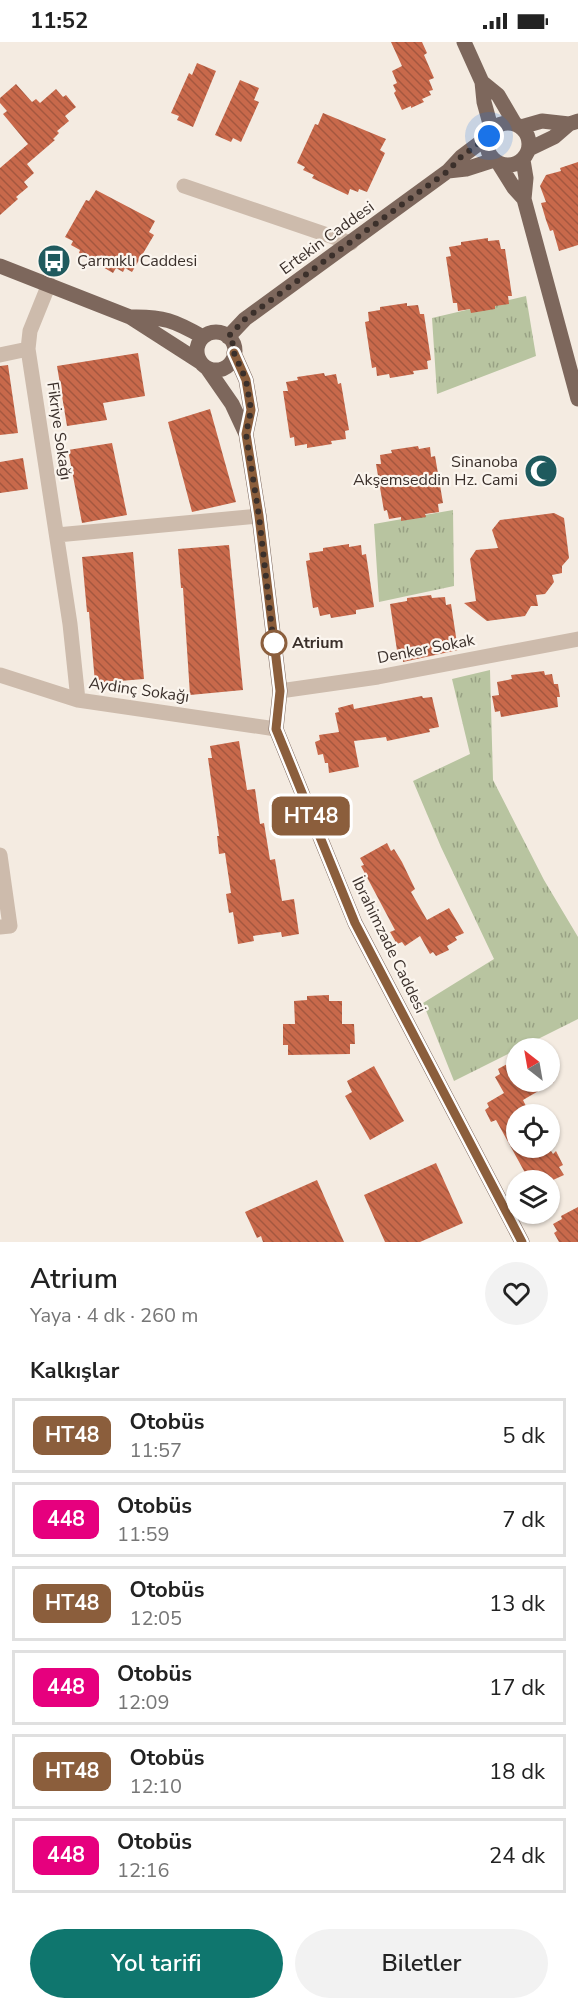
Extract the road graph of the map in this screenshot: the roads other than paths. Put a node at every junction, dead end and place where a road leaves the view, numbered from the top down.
1 (464, 42) edge
2 (482, 82) junction
3 (573, 123) edge
4 (518, 125) junction
5 (490, 133) junction
6 (526, 155) junction
7 (496, 162) junction
8 (448, 171) junction
9 (184, 186) dead end
10 (524, 199) junction
11 (351, 243) junction
12 (0, 266) edge
13 (49, 284) junction
14 (130, 316) junction
15 (203, 337) junction
16 (228, 337) junction
17 (28, 349) junction
18 (234, 353) junction
19 (0, 355) edge
20 (203, 365) junction
21 (578, 399) edge
22 (246, 434) junction
23 (259, 516) junction
24 (57, 535) junction
25 (578, 639) edge
26 (0, 675) edge
27 (280, 691) junction
28 (78, 700) junction
29 (276, 729) junction
30 (0, 855) edge
31 (0, 927) edge
32 (522, 1242) edge

1 - 2 main road
2 - 4 main road
2 - 5 main road
3 - 4 main road
3 - 6 main road
4 - 5 main road
4 - 6 main road
5 - 7 main road
5 - 8 main road, Ertekin Caddesi
6 - 7 main road
6 - 10 main road
7 - 8 main road, Ertekin Caddesi
7 - 10 main road
8 - 11 main road, Ertekin Caddesi
9 - 11 street
10 - 21 main road
11 - 16 main road, Ertekin Caddesi
12 - 13 main road
13 - 14 main road
13 - 17 street
14 - 15 main road
14 - 20 main road
15 - 16 main road
15 - 20 main road
16 - 18 main road
17 - 19 street
17 - 24 street, Fikriye Sokağı
18 - 20 main road
18 - 22 main road, İbrahimzade Caddesi
20 - 22 main road, İbrahimzade Caddesi
22 - 23 main road, İbrahimzade Caddesi
23 - 24 street
23 - 27 main road, İbrahimzade Caddesi
24 - 28 street, Fikriye Sokağı
25 - 27 street, Denker Sokak
26 - 28 street, Aydinç Sokağı
27 - 29 main road, İbrahimzade Caddesi
28 - 29 street, Aydinç Sokağı
29 - 32 main road, İbrahimzade Caddesi
30 - 31 street

